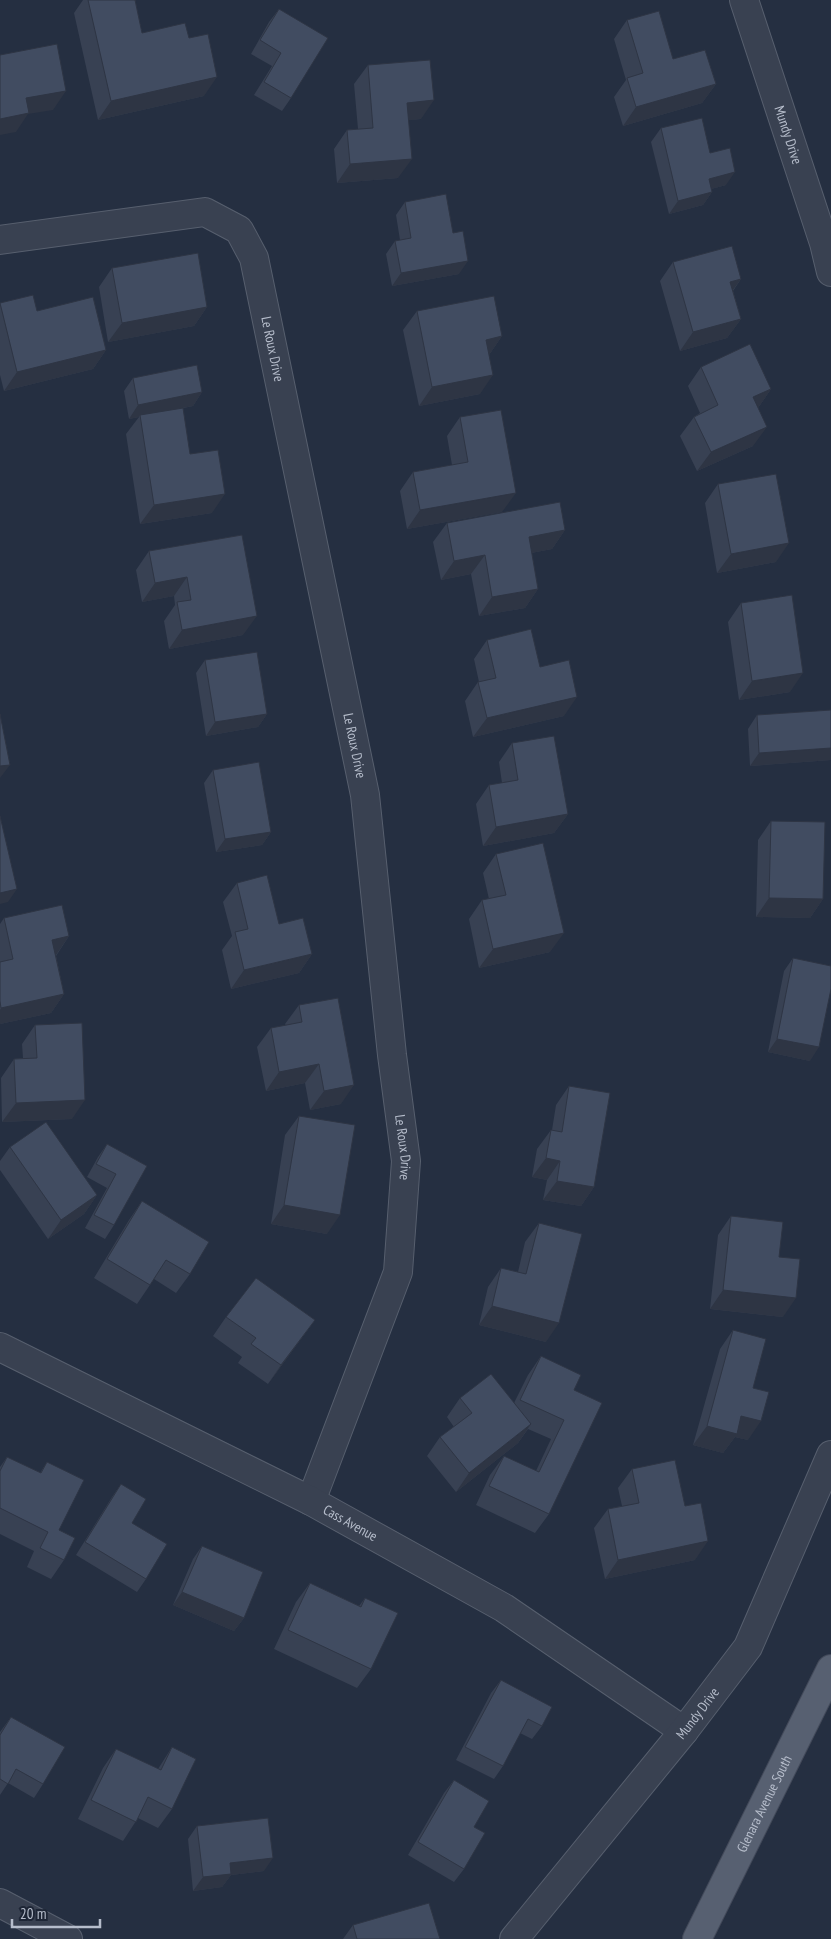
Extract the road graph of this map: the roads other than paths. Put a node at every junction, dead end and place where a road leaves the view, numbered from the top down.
1 (744, 0) edge
2 (0, 240) edge
3 (831, 272) edge
4 (0, 1347) edge
5 (831, 1455) edge
6 (311, 1501) junction
7 (831, 1669) edge
8 (684, 1731) junction
9 (0, 1903) edge
10 (68, 1939) edge
11 (514, 1939) edge
12 (697, 1939) edge

1 - 3 street, Mundy Drive
2 - 6 street, Le Roux Drive
4 - 6 street, Cass Avenue
5 - 8 street, Mundy Drive
6 - 8 street, Cass Avenue
7 - 12 main road, Glenara Avenue South
8 - 11 street, Mundy Drive
9 - 10 street

